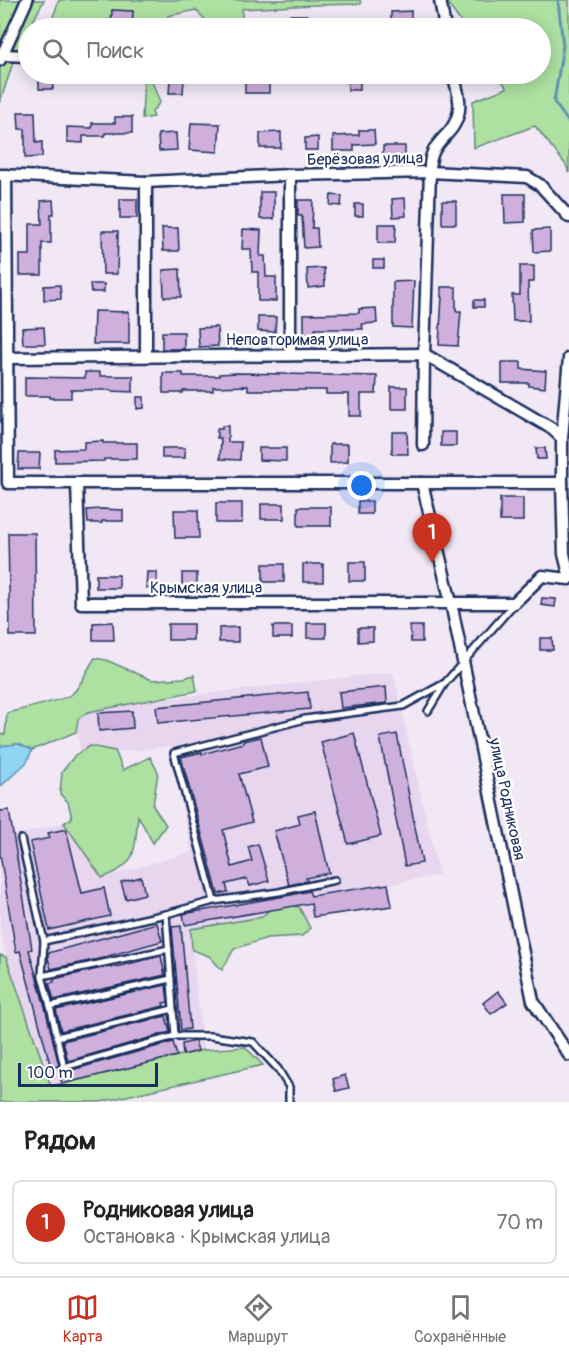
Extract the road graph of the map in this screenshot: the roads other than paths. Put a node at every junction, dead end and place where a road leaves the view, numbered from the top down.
1 (27, 0) edge
2 (440, 0) edge
3 (19, 18) edge
4 (443, 18) edge
5 (18, 20) edge
6 (18, 57) edge
7 (1, 58) edge
8 (455, 84) edge
9 (430, 172) junction
10 (3, 175) edge
11 (290, 175) junction
12 (146, 182) junction
13 (569, 217) edge
14 (424, 354) junction
15 (290, 355) junction
16 (146, 356) junction
17 (8, 358) junction
18 (569, 358) edge
19 (562, 438) junction
20 (423, 445) dead end
21 (77, 483) junction
22 (422, 483) junction
23 (562, 483) junction
24 (569, 574) edge
25 (569, 579) edge
26 (451, 603) junction
27 (514, 603) junction
28 (464, 663) junction
29 (446, 683) junction
30 (428, 711) dead end
31 (21, 839) dead end
32 (335, 880) dead end
33 (214, 902) junction
34 (166, 914) junction
35 (44, 941) junction
36 (169, 949) junction
37 (42, 976) junction
38 (171, 979) junction
39 (50, 1006) junction
40 (173, 1009) junction
41 (175, 1036) junction
42 (57, 1037) junction
43 (569, 1055) edge
44 (289, 1102) edge

1 - 3 street
2 - 4 street
5 - 7 street
6 - 7 street
8 - 9 street
9 - 11 street, Берёзовая улица
9 - 13 street, Берёзовая улица
9 - 14 street
10 - 12 street, Берёзовая улица
10 - 17 street
11 - 12 street, Берёзовая улица
11 - 15 street
12 - 16 street
14 - 15 street, Неповторимая улица
14 - 19 street
14 - 20 street
15 - 16 street, Неповторимая улица
16 - 17 street, Неповторимая улица
17 - 21 street
18 - 19 street
19 - 23 street
21 - 22 street
21 - 26 street, Крымская улица
22 - 23 street
22 - 26 street, улица Родниковая
23 - 24 street
25 - 27 street
26 - 27 street
26 - 28 street, улица Родниковая
27 - 28 lane
28 - 29 lane
28 - 43 street, улица Родниковая
29 - 30 lane
29 - 33 lane
31 - 35 lane
32 - 33 lane
33 - 34 lane
34 - 35 lane
34 - 36 lane
35 - 37 lane
36 - 37 lane
36 - 38 lane
37 - 39 lane
38 - 39 lane
38 - 40 lane
39 - 42 lane
40 - 41 lane
40 - 42 lane
41 - 42 lane
41 - 44 lane

